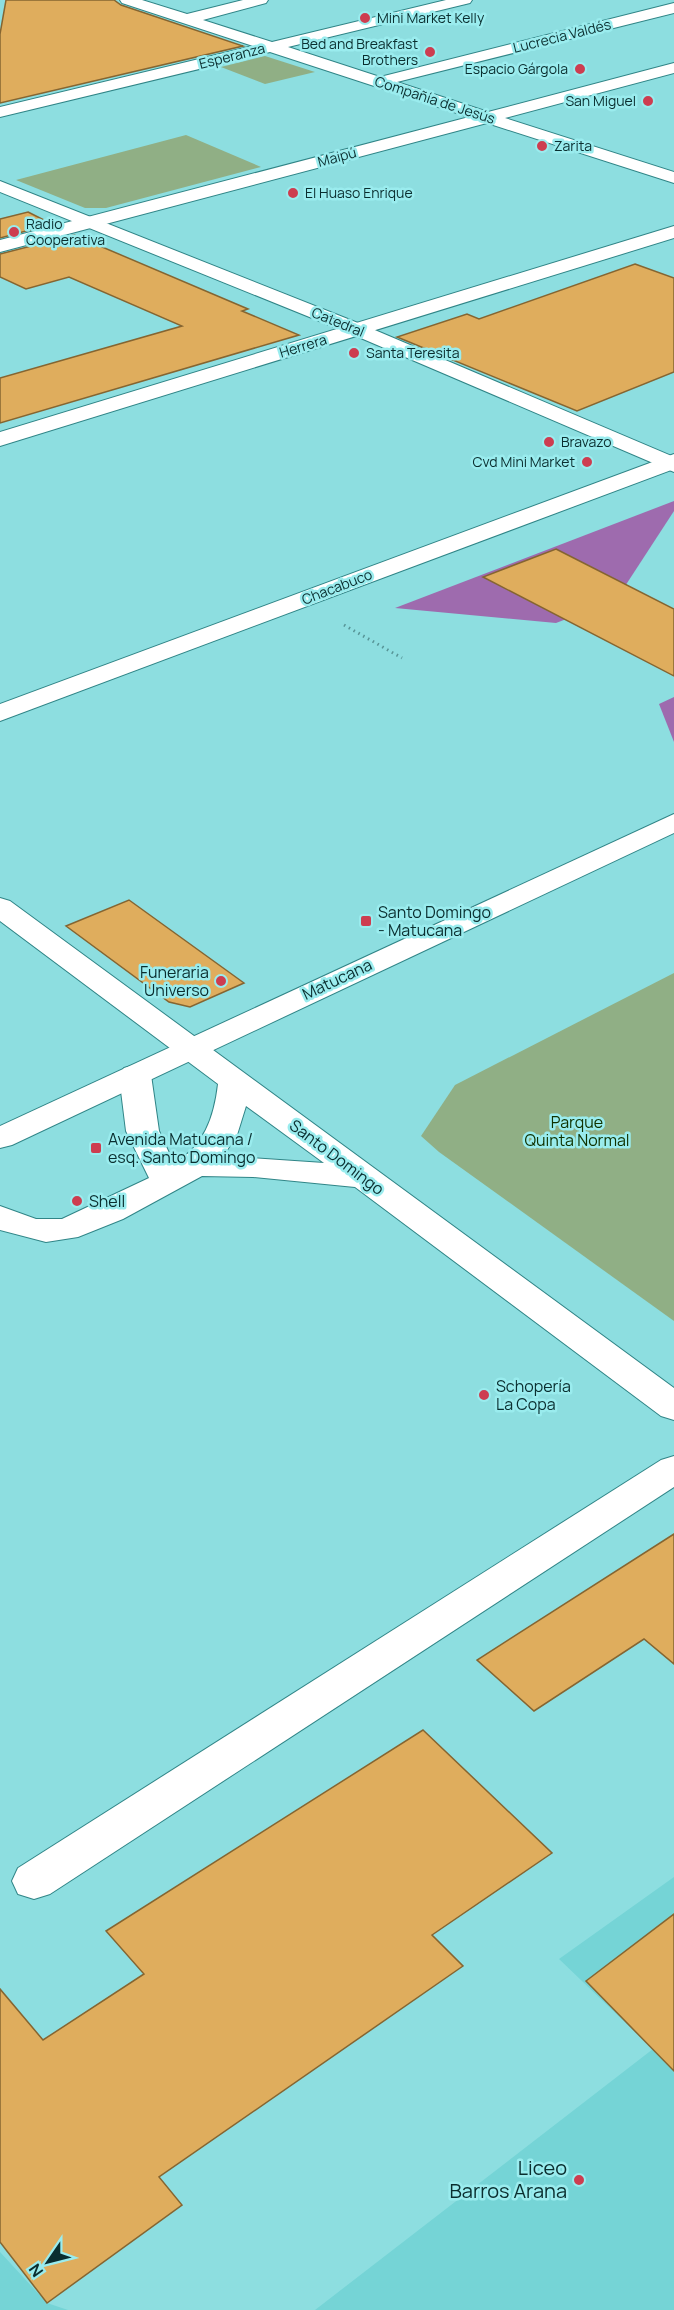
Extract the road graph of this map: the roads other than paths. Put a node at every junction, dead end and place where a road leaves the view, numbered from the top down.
1 (127, 0) edge
2 (261, 0) edge
3 (465, 0) edge
4 (674, 8) edge
5 (187, 19) junction
6 (270, 46) junction
7 (674, 69) edge
8 (379, 82) junction
9 (0, 112) edge
10 (488, 117) junction
11 (674, 178) edge
12 (0, 186) edge
13 (91, 222) junction
14 (674, 231) edge
15 (0, 246) edge
16 (356, 329) junction
17 (0, 439) edge
18 (672, 463) edge
19 (0, 713) edge
20 (674, 822) edge
21 (0, 906) edge
22 (189, 1048) junction
23 (135, 1075) junction
24 (234, 1081) junction
25 (0, 1138) edge
26 (197, 1166) junction
27 (363, 1177) junction
28 (168, 1182) junction
29 (0, 1217) edge
30 (674, 1407) edge
31 (674, 1469) edge
32 (34, 1881) dead end

1 - 5 street, Compañía de Jesús
2 - 5 street
3 - 6 street, Esperanza
4 - 8 street, Lucrecia Valdés
5 - 6 street, Compañía de Jesús
6 - 8 street, Compañía de Jesús
6 - 9 street, Esperanza
7 - 10 street, Maipú
8 - 10 street, Compañía de Jesús
10 - 11 street, Compañía de Jesús
10 - 13 street, Maipú
12 - 13 street, Catedral
13 - 15 street, Maipú
13 - 16 street, Catedral
14 - 16 street, Herrera
16 - 17 street, Herrera
16 - 18 street, Catedral
18 - 19 street, Chacabuco
20 - 22 street, Matucana
21 - 22 street, Santo Domingo
22 - 23 street, Matucana
22 - 24 street, Santo Domingo
23 - 25 street, Matucana
23 - 28 street
24 - 26 street
24 - 27 street, Santo Domingo
26 - 27 street
26 - 28 street
27 - 30 street, Santo Domingo
28 - 29 street
31 - 32 street

